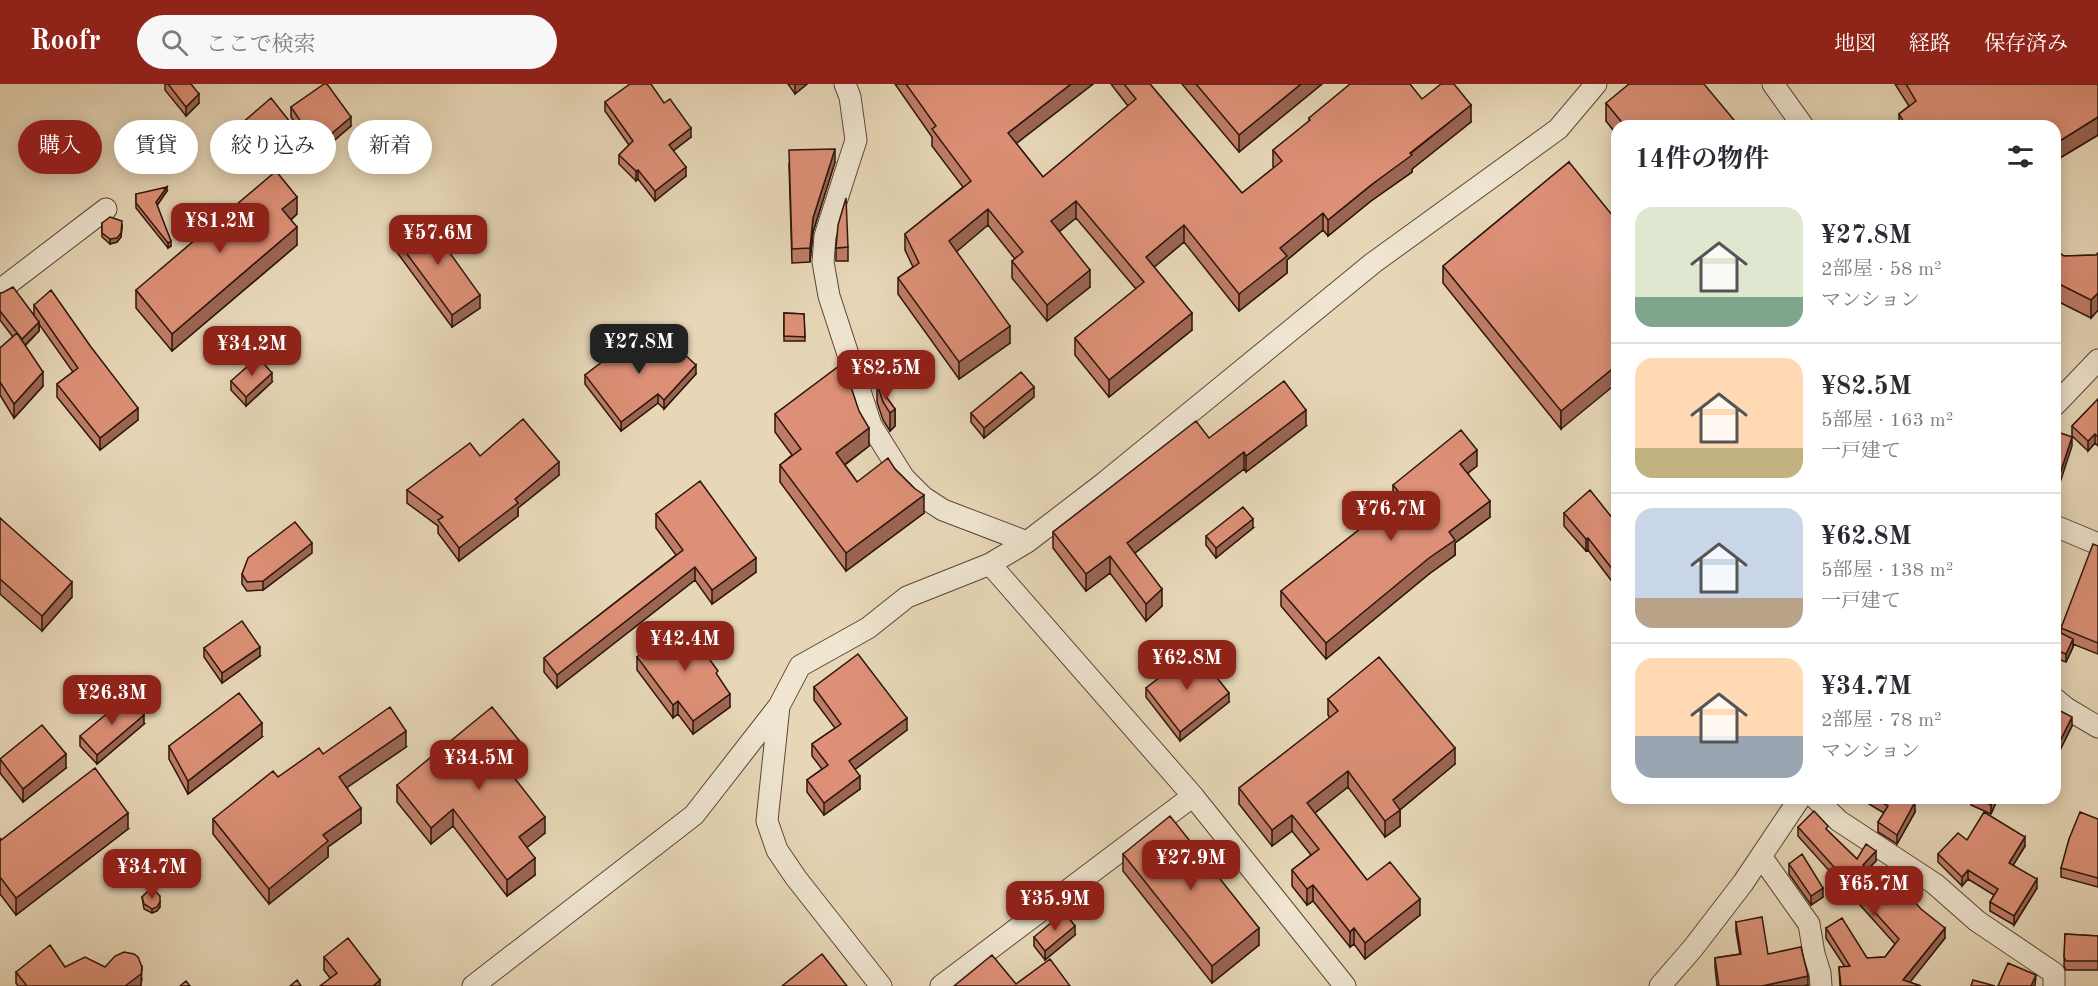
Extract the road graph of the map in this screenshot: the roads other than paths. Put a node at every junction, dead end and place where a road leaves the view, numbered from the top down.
1 (845, 84) edge
2 (1596, 84) edge
3 (1773, 84) edge
4 (1799, 120) edge
5 (106, 209) dead end
6 (0, 290) edge
7 (2098, 360) edge
8 (2061, 399) edge
9 (2061, 529) edge
10 (1027, 542) junction
11 (2098, 544) edge
12 (990, 564) junction
13 (2061, 704) edge
14 (779, 706) junction
15 (2098, 728) edge
16 (1193, 796) junction
17 (1796, 804) edge
18 (1821, 804) edge
19 (1765, 862) dead end
20 (473, 986) edge
21 (881, 986) edge
22 (941, 986) edge
23 (1345, 986) edge
24 (1660, 986) edge
25 (1821, 986) edge
26 (2055, 986) edge

1 - 10 street
2 - 10 street
3 - 4 street
5 - 6 street
7 - 8 street
9 - 11 street
10 - 12 street
12 - 14 street
12 - 16 street
13 - 15 street
14 - 20 street
14 - 21 street
16 - 22 street
16 - 23 street
17 - 24 street
18 - 26 street
19 - 25 street

